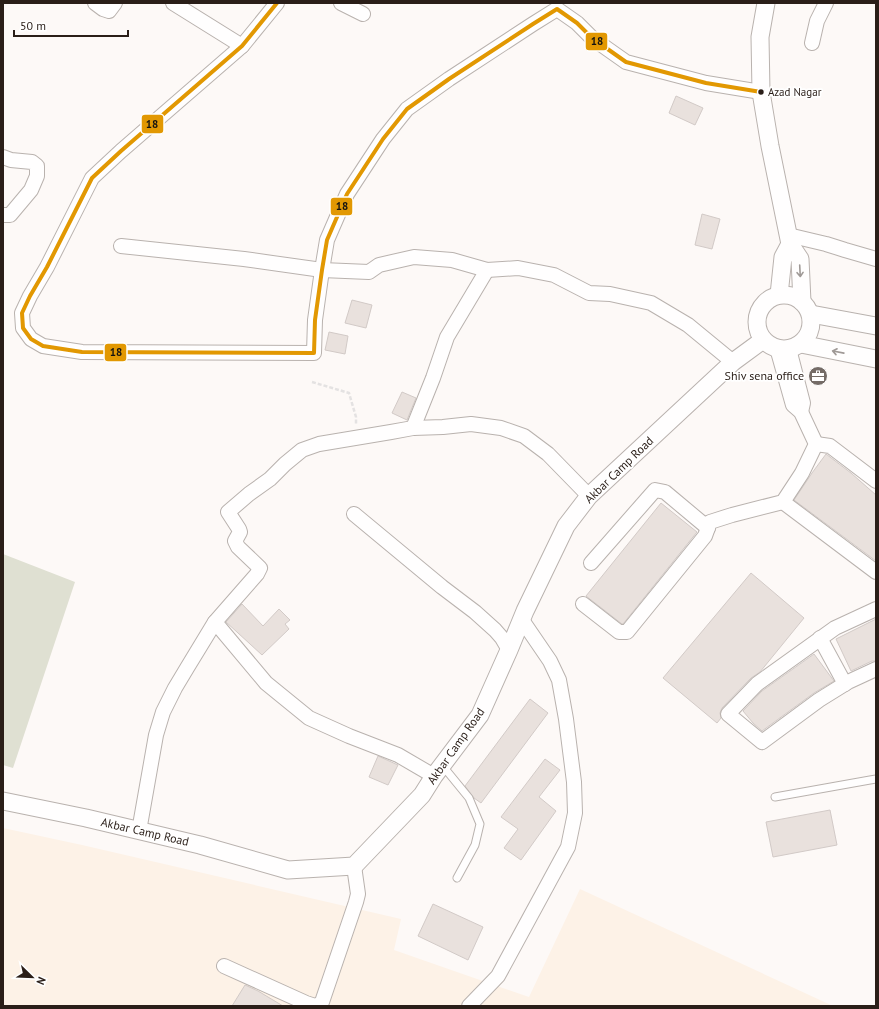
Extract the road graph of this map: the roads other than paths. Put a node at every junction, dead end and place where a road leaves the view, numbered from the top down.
1 (95, 3) edge
2 (115, 3) edge
3 (173, 3) edge
4 (277, 3) edge
5 (341, 3) edge
6 (766, 3) edge
7 (826, 3) edge
8 (557, 6) edge
9 (363, 14) dead end
10 (812, 44) dead end
11 (242, 46) junction
12 (760, 92) junction
13 (3, 157) edge
14 (3, 215) edge
15 (789, 239) junction
16 (121, 246) dead end
17 (876, 259) edge
18 (322, 270) junction
19 (487, 270) junction
20 (780, 295) junction
21 (806, 308) junction
22 (876, 326) edge
23 (782, 346) junction
24 (876, 359) edge
25 (733, 362) junction
26 (413, 428) junction
27 (816, 444) junction
28 (876, 481) edge
29 (589, 496) junction
30 (783, 502) junction
31 (354, 514) dead end
32 (708, 528) junction
33 (591, 563) dead end
34 (876, 572) edge
35 (583, 604) dead end
36 (876, 609) edge
37 (522, 620) junction
38 (216, 622) junction
39 (820, 638) junction
40 (509, 650) junction
41 (876, 669) edge
42 (845, 684) junction
43 (438, 770) junction
44 (876, 779) edge
45 (775, 797) dead end
46 (3, 801) edge
47 (139, 831) junction
48 (354, 866) junction
49 (457, 878) dead end
50 (224, 966) dead end
51 (316, 1006) edge
52 (469, 1006) edge

1 - 2 street
3 - 11 street
4 - 11 street
5 - 9 street
6 - 12 street
7 - 10 street
8 - 12 street
8 - 18 street
11 - 18 street
12 - 15 street
13 - 14 street
15 - 17 street
15 - 20 street
15 -> 21 street
16 - 18 street
18 - 19 street
19 - 25 street
19 - 26 street
20 - 21 street
20 - 23 street
21 - 22 street
21 - 23 street
24 -> 23 street
23 - 25 street, Akbar Camp Road
23 - 27 street
25 - 29 street, Akbar Camp Road
26 - 29 street
26 - 38 street
27 - 28 street
27 - 30 street
29 - 37 street, Akbar Camp Road
30 - 32 street
30 - 34 street
31 - 40 street
32 - 33 street
32 - 35 street
36 - 39 street
37 - 40 street, Akbar Camp Road
37 - 52 street
38 - 43 street
38 - 47 street
39 - 42 street
39 - 42 street
40 - 43 street, Akbar Camp Road
41 - 42 street
43 - 48 street, Akbar Camp Road
43 - 49 lane
44 - 45 lane
46 - 47 street, Akbar Camp Road
47 - 48 street, Akbar Camp Road
48 - 51 street
50 - 51 street

